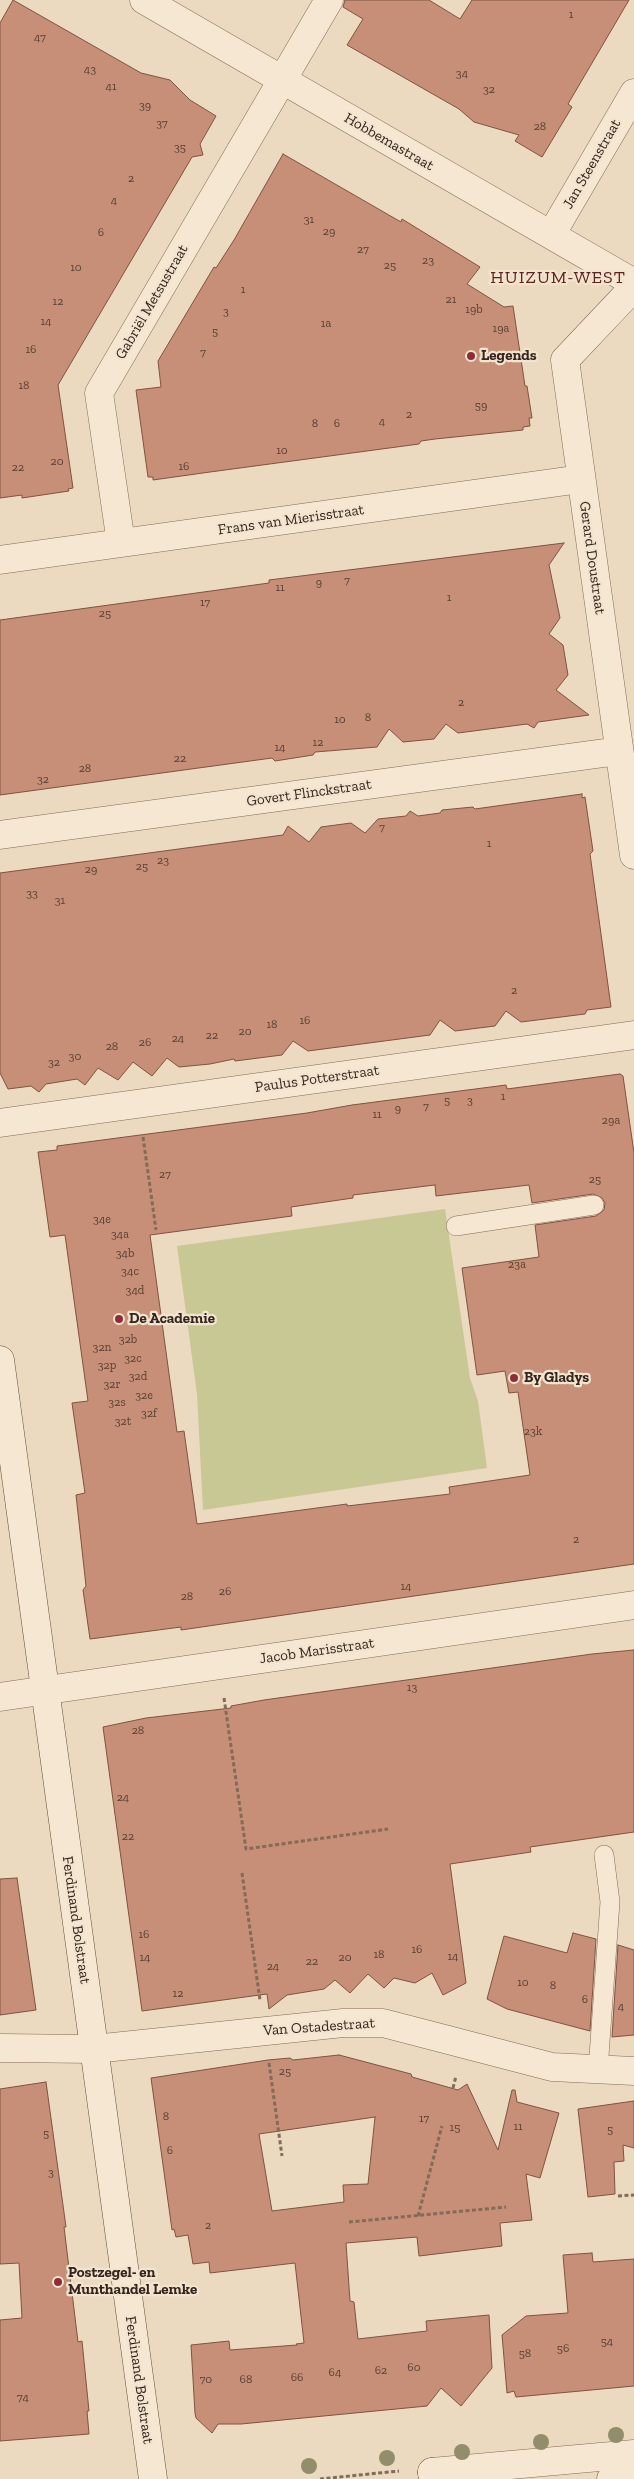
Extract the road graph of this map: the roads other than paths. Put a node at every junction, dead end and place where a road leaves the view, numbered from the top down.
1 (144, 0) edge
2 (329, 0) edge
3 (282, 80) junction
4 (634, 93) edge
5 (550, 235) junction
6 (634, 283) edge
7 (634, 287) edge
8 (582, 479) junction
9 (121, 543) junction
10 (0, 560) edge
11 (619, 751) junction
12 (0, 835) edge
13 (633, 841) edge
14 (634, 1035) edge
15 (0, 1123) edge
16 (594, 1206) dead end
17 (456, 1226) dead end
18 (0, 1360) edge
19 (634, 1605) edge
20 (45, 1690) junction
21 (0, 1696) edge
22 (604, 1855) dead end
23 (0, 2048) edge
24 (94, 2049) junction
25 (598, 2070) junction
26 (634, 2071) edge
27 (634, 2454) edge
28 (432, 2475) edge
29 (634, 2476) edge
30 (153, 2479) edge
31 (611, 2479) edge

1 - 3 street, Hobbemastraat
2 - 3 street, Gabriël Metsustraat
3 - 5 street, Hobbemastraat
3 - 9 street, Gabriël Metsustraat
4 - 5 street, Jan Steenstraat
5 - 6 street, Hobbemastraat
7 - 8 street, Gerard Doustraat
8 - 9 street, Frans van Mierisstraat
8 - 11 street, Gerard Doustraat
9 - 10 street, Frans van Mierisstraat
11 - 12 street, Govert Flinckstraat
11 - 13 street, Gerard Doustraat
14 - 15 street, Paulus Potterstraat
16 - 17 lane
18 - 20 street, Ferdinand Bolstraat
19 - 20 street, Jacob Marisstraat
20 - 21 street, Jacob Marisstraat
20 - 24 street, Ferdinand Bolstraat
22 - 25 lane
23 - 24 street, Van Ostadestraat
24 - 25 street, Van Ostadestraat
24 - 30 street, Ferdinand Bolstraat
25 - 26 street, Van Ostadestraat
27 - 28 street
29 - 31 street

